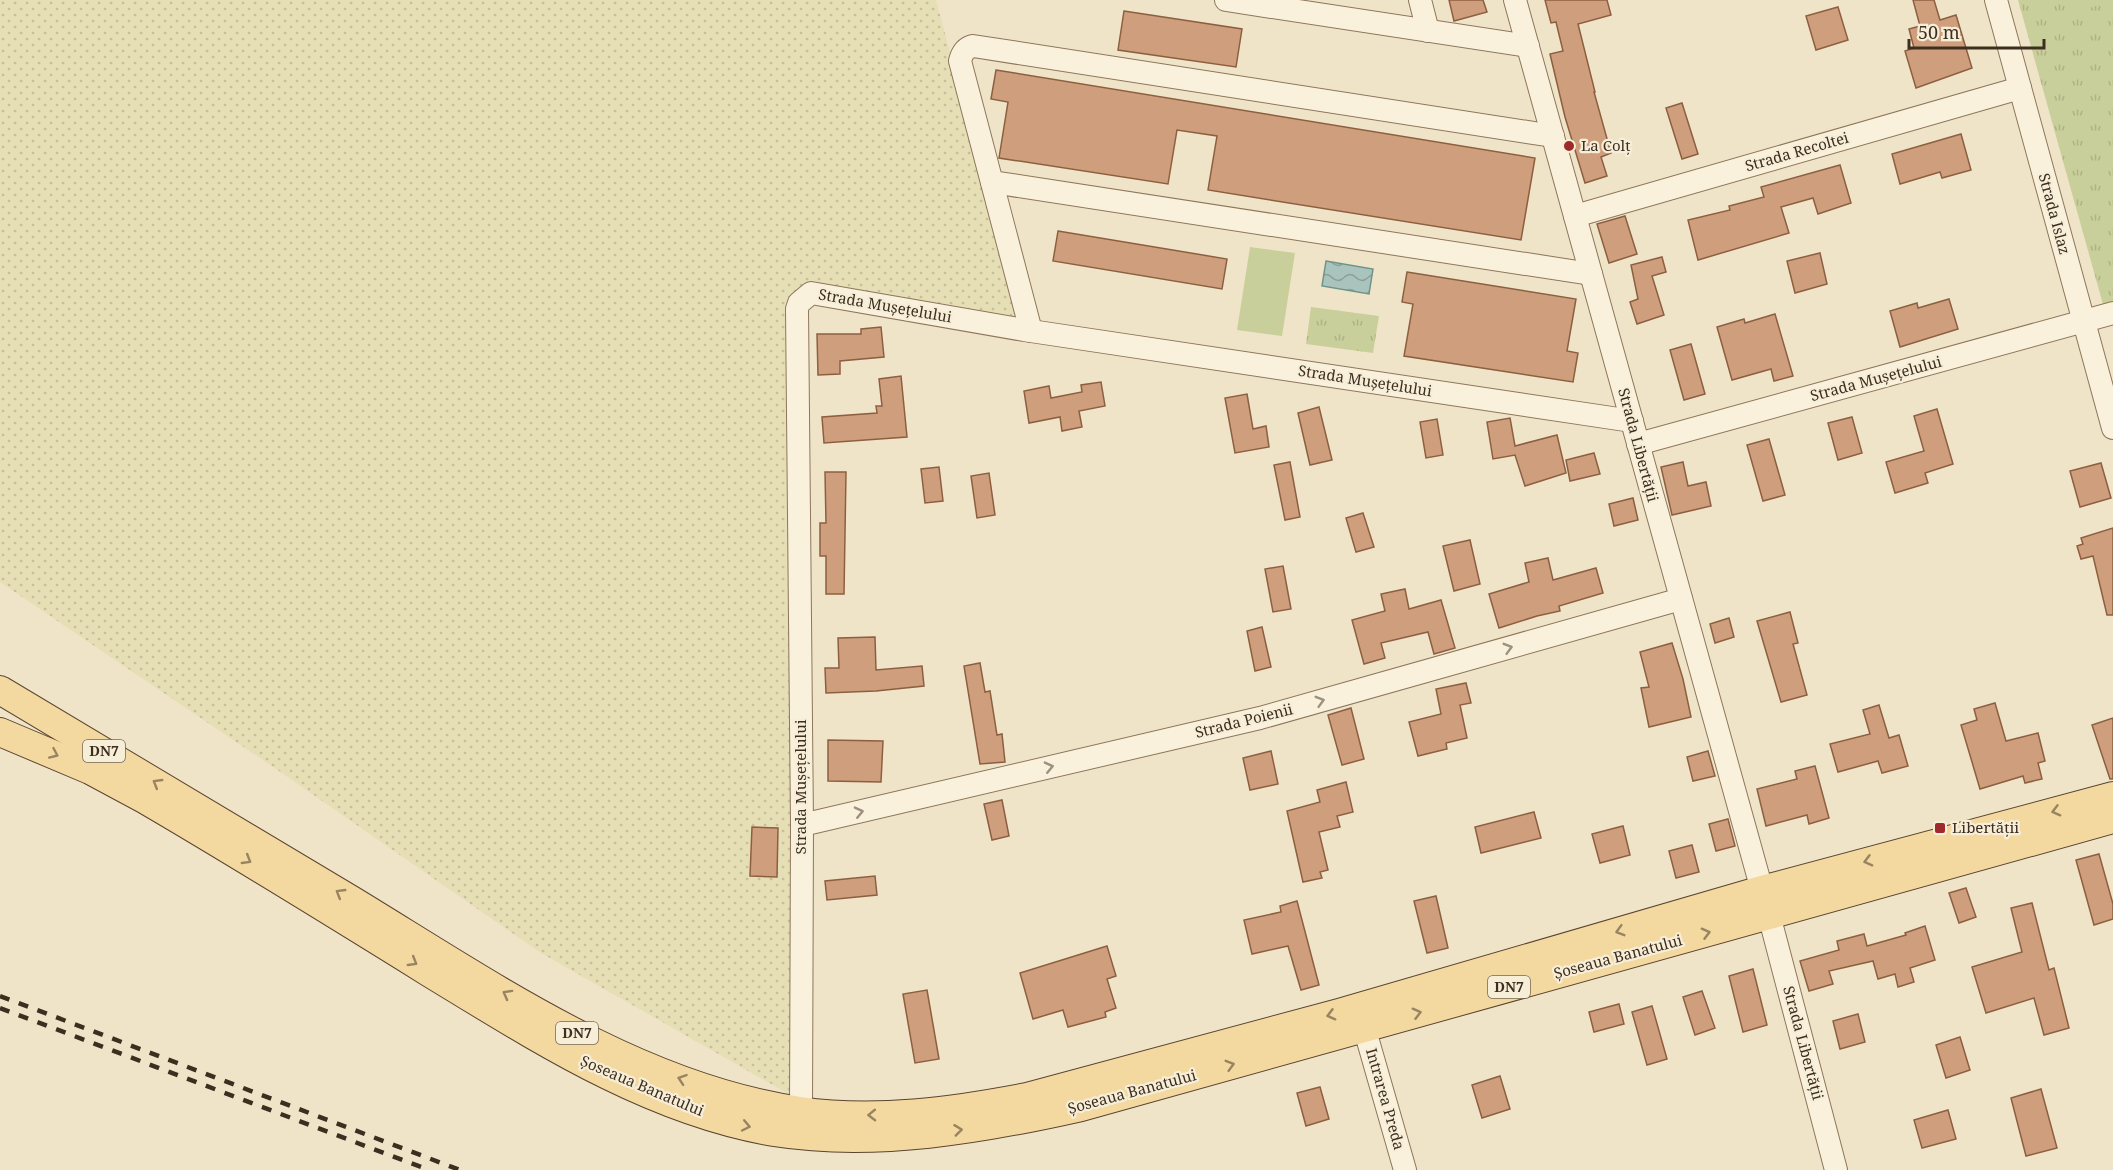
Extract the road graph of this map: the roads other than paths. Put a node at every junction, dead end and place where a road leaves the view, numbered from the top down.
1 (1226, 0) edge
2 (1420, 0) edge
3 (1515, 0) edge
4 (1996, 0) edge
5 (1428, 31) junction
6 (1528, 46) junction
7 (2020, 88) junction
8 (1553, 136) junction
9 (992, 182) junction
10 (1575, 216) junction
11 (1591, 274) junction
12 (2113, 313) edge
13 (2084, 321) junction
14 (1032, 331) junction
15 (1632, 421) junction
16 (2113, 428) edge
17 (1638, 444) junction
18 (1681, 599) junction
19 (0, 690) edge
20 (0, 732) edge
21 (2113, 796) edge
22 (2113, 819) edge
23 (202, 821) junction
24 (802, 825) junction
25 (1765, 903) junction
26 (1364, 1027) junction
27 (801, 1111) junction
28 (1405, 1170) edge
29 (1836, 1170) edge

1 - 5 street
2 - 5 street
3 - 6 street, Strada Libertății
4 - 7 street, Strada Islaz
5 - 6 street
6 - 8 street, Strada Libertății
7 - 10 street, Strada Recoltei
7 - 13 street, Strada Islaz
8 - 9 street
8 - 10 street, Strada Libertății
9 - 11 street
9 - 14 street
10 - 11 street, Strada Libertății
11 - 15 street, Strada Libertății
12 - 13 street, Strada Mușețelului
13 - 16 street, Strada Islaz
13 - 17 street, Strada Mușețelului
14 - 15 street, Strada Mușețelului
14 - 24 street, Strada Mușețelului
15 - 17 street, Strada Libertății
17 - 18 street, Strada Libertății
24 -> 18 street, Strada Poienii
18 - 25 street, Strada Libertății
23 -> 19 main road, DN7
20 -> 23 main road, DN7
21 -> 25 main road, Șoseaua Banatului / DN7
22 - 25 main road, Șoseaua Banatului / DN7
23 -> 26 main road, Șoseaua Banatului / DN7
27 -> 23 main road, Șoseaua Banatului / DN7
24 - 27 street, Strada Mușețelului
26 -> 25 main road, Șoseaua Banatului / DN7
25 -> 27 main road, Șoseaua Banatului / DN7
25 - 29 street, Strada Libertății
26 - 28 street, Intrarea Preda

